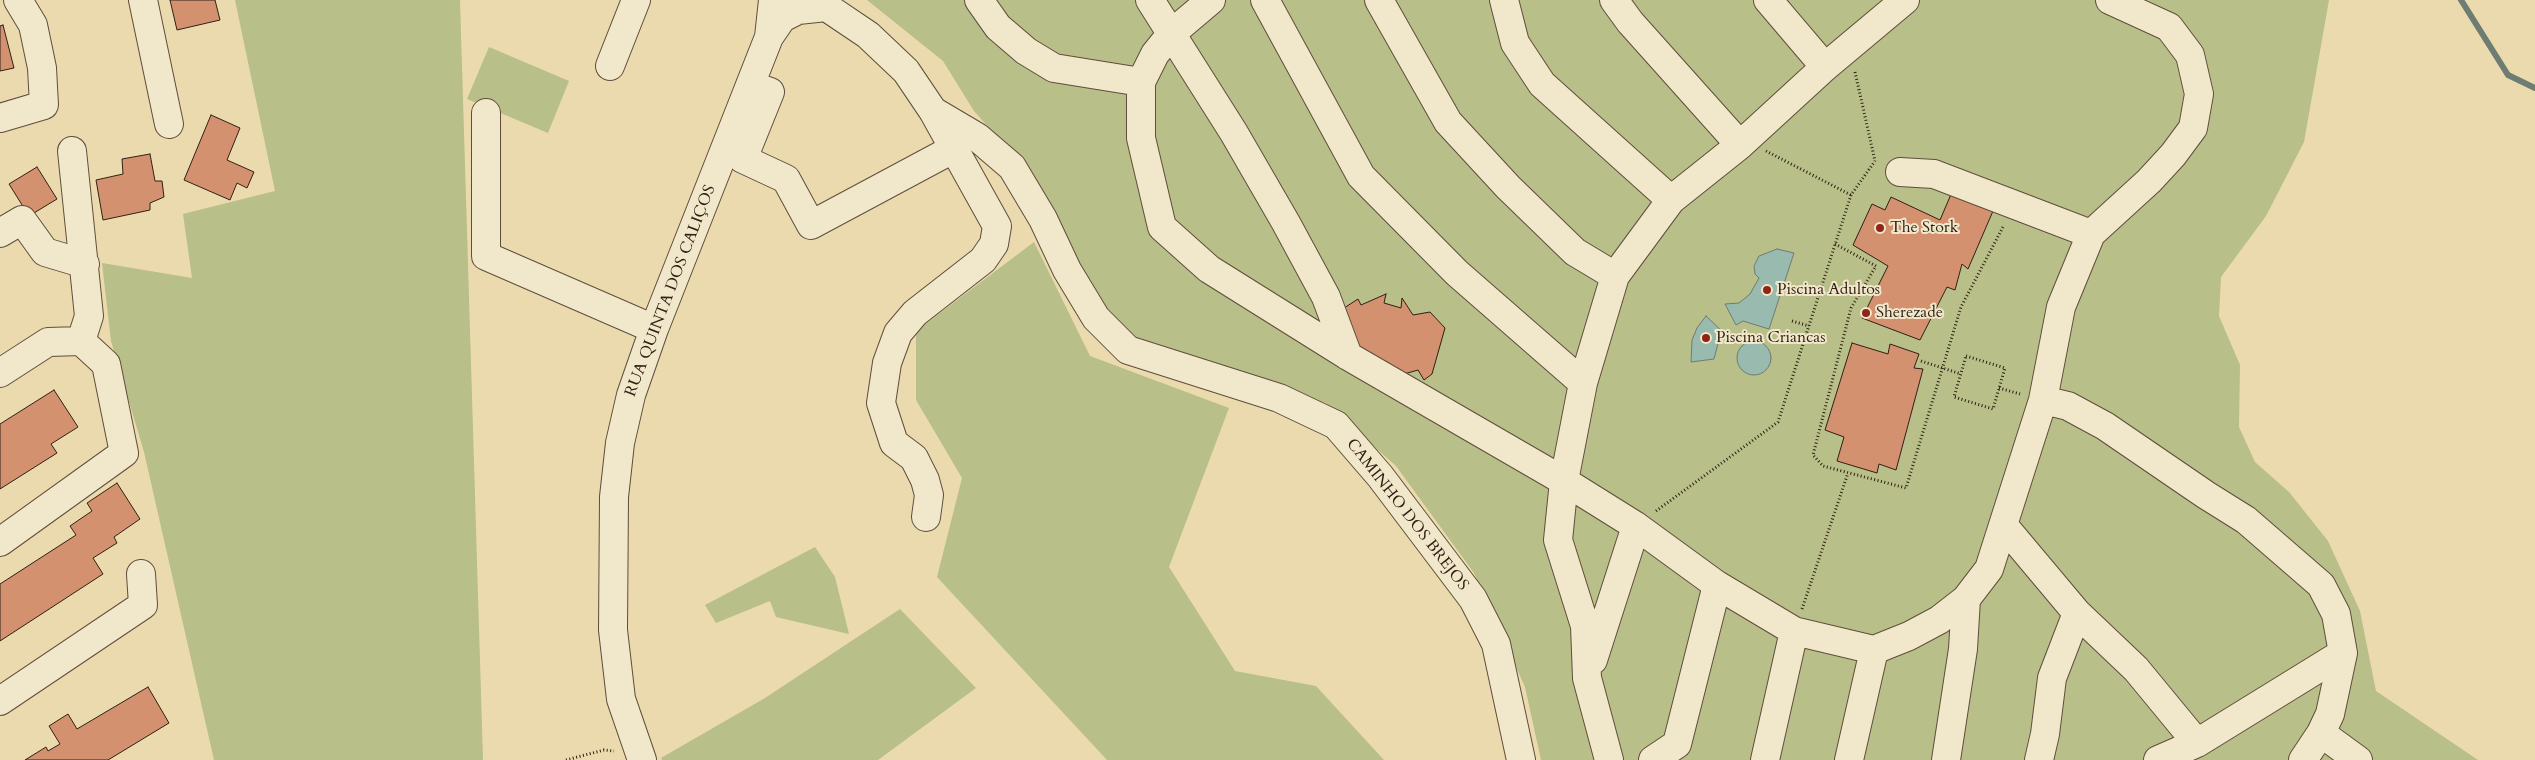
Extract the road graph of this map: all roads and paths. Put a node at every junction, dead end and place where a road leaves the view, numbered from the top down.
1 (18, 0) edge
2 (143, 0) edge
3 (636, 0) edge
4 (773, 0) edge
5 (979, 0) edge
6 (1150, 0) edge
7 (1211, 0) edge
8 (1265, 0) edge
9 (1379, 0) edge
10 (1504, 0) edge
11 (1614, 0) edge
12 (1768, 0) edge
13 (2110, 0) edge
14 (1901, 2) edge
15 (821, 3) edge
16 (1172, 33) junction
17 (769, 37) junction
18 (1850, 46) junction
19 (610, 66) dead end
20 (1824, 68) junction
21 (1141, 82) junction
22 (750, 85) junction
23 (933, 111) junction
24 (486, 112) dead end
25 (0, 118) edge
26 (169, 124) dead end
27 (1743, 143) junction
28 (954, 149) junction
29 (72, 151) dead end
30 (1875, 161) junction
31 (1892, 166) joint
32 (1851, 195) junction
33 (1671, 200) junction
34 (2014, 204) junction
35 (0, 233) edge
36 (2091, 234) junction
37 (1835, 244) junction
38 (85, 264) junction
39 (1615, 276) junction
40 (1792, 321) dead end
41 (1809, 326) junction
42 (654, 329) junction
43 (81, 341) junction
44 (1348, 356) junction
45 (1921, 361) dead end
46 (1943, 368) junction
47 (0, 373) edge
48 (1961, 374) junction
49 (1583, 383) junction
50 (2043, 400) junction
51 (1848, 473) junction
52 (1564, 481) junction
53 (926, 517) dead end
54 (1636, 526) junction
55 (2004, 526) junction
56 (0, 542) edge
57 (141, 574) dead end
58 (1717, 585) junction
59 (1966, 599) junction
60 (2077, 614) junction
61 (1794, 631) junction
62 (1874, 650) junction
63 (2343, 653) junction
64 (1588, 678) junction
65 (0, 701) edge
66 (2321, 733) junction
67 (2197, 743) junction
68 (641, 757) edge
69 (566, 760) edge
70 (1521, 760) edge
71 (1609, 760) edge
72 (1652, 760) edge
73 (1764, 760) edge
74 (1850, 760) edge
75 (1946, 760) edge
76 (2039, 760) edge
77 (2158, 760) edge
78 (2303, 760) edge
79 (2358, 760) edge

1 - 25 street
2 - 26 street
3 - 19 street
4 - 17 street
5 - 21 street
6 - 16 street
7 - 16 street
8 - 49 street
9 - 39 street
10 - 33 street
11 - 27 street
12 - 20 street
13 - 36 street
14 - 18 street
15 - 17 street
15 - 23 street, CAMINHO DOS BREJOS
16 - 21 street
16 - 44 street
17 - 22 street, RUA QUINTA DOS CALIÇOS
18 - 20 street
18 - 30 path
20 - 27 street
21 - 44 street
22 - 28 street
22 - 42 street, RUA QUINTA DOS CALIÇOS
23 - 28 street
23 - 70 street, CAMINHO DOS BREJOS
24 - 42 street
27 - 32 path
27 - 33 street
28 - 53 street
29 - 38 street
30 - 31 path
30 - 32 path
31 - 34 street
32 - 37 path
33 - 39 street
34 - 36 street
34 - 46 path
35 - 38 street
36 - 50 street
37 - 41 path
37 - 51 path
38 - 43 street
39 - 49 street
40 - 41 path
41 - 54 path
42 - 68 street, RUA QUINTA DOS CALIÇOS
43 - 47 street
43 - 56 street
44 - 52 street
45 - 46 path
46 - 48 path
46 - 51 path
48 - 48 path
49 - 52 street
50 - 55 street
50 - 63 street
51 - 61 path
52 - 54 street
52 - 64 street
54 - 58 street
54 - 64 street
55 - 59 street
55 - 60 street
57 - 65 street
58 - 61 street
58 - 72 street
59 - 62 street
59 - 75 street
60 - 67 street
60 - 76 street
61 - 62 street
61 - 73 street
62 - 74 street
63 - 66 street
63 - 67 street
64 - 71 street
66 - 78 street
66 - 79 street
67 - 77 street
68 - 69 path

